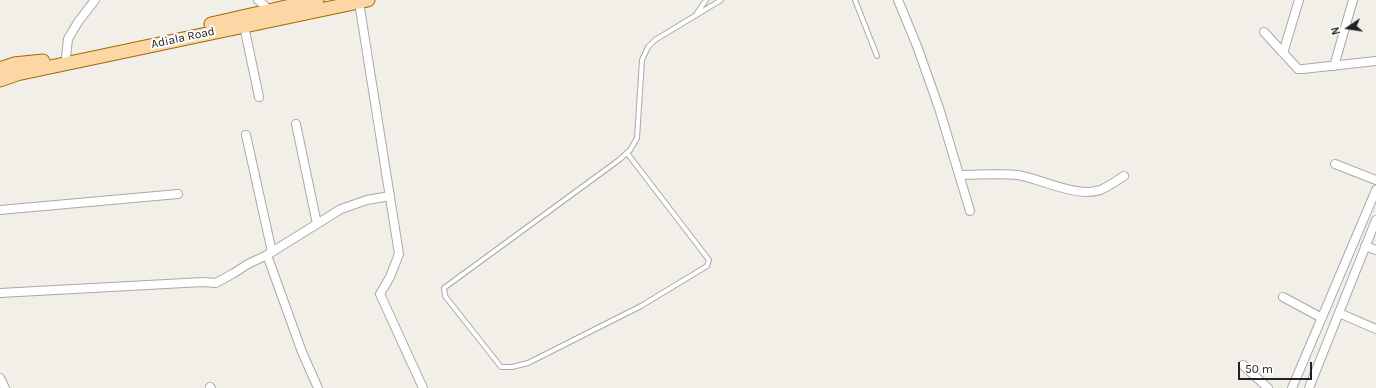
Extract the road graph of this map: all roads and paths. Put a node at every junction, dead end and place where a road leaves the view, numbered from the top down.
1 (95, 0) edge
2 (258, 0) edge
3 (317, 0) edge
4 (706, 0) edge
5 (721, 0) edge
6 (855, 0) edge
7 (898, 0) edge
8 (1299, 0) edge
9 (1353, 0) edge
10 (363, 1) edge
11 (270, 10) junction
12 (695, 16) junction
13 (244, 26) junction
14 (1264, 32) dead end
15 (1283, 53) junction
16 (877, 56) dead end
17 (66, 58) junction
18 (1376, 61) edge
19 (1334, 66) junction
20 (0, 69) edge
21 (0, 80) edge
22 (259, 97) dead end
23 (296, 124) dead end
24 (246, 135) dead end
25 (627, 153) junction
26 (1335, 164) dead end
27 (959, 175) junction
28 (1124, 176) dead end
29 (1376, 180) edge
30 (1376, 190) edge
31 (178, 194) dead end
32 (390, 196) junction
33 (0, 210) edge
34 (970, 211) dead end
35 (1376, 220) edge
36 (317, 224) junction
37 (1366, 246) junction
38 (1376, 250) edge
39 (270, 254) junction
40 (0, 293) edge
41 (1283, 297) dead end
42 (1339, 313) junction
43 (1322, 318) junction
44 (1376, 328) edge
45 (1243, 365) dead end
46 (318, 388) edge
47 (424, 388) edge
48 (1268, 388) edge
49 (1292, 388) edge
50 (1309, 388) edge

1 - 17 street
2 - 11 street
3 - 11 main road, Adiala Road
4 - 12 lane
5 - 12 lane
6 - 16 lane
7 - 27 street
8 - 15 street
9 - 19 street
10 - 13 main road, Adiala Road
10 - 32 street
11 - 17 main road, Adiala Road
12 - 25 lane
13 - 21 main road, Adiala Road
13 - 22 street
14 - 15 street
15 - 19 street
17 - 20 main road, Adiala Road
18 - 19 street
23 - 36 street
24 - 39 street
25 - 25 lane
26 - 29 street
27 - 28 street
27 - 34 street
30 - 43 street
31 - 33 street
32 - 36 street
32 - 47 street
35 - 37 street
36 - 39 street
37 - 38 street
37 - 42 street
39 - 40 street
39 - 46 street
41 - 43 street
42 - 44 street
42 - 50 street
43 - 49 street
45 - 48 street

